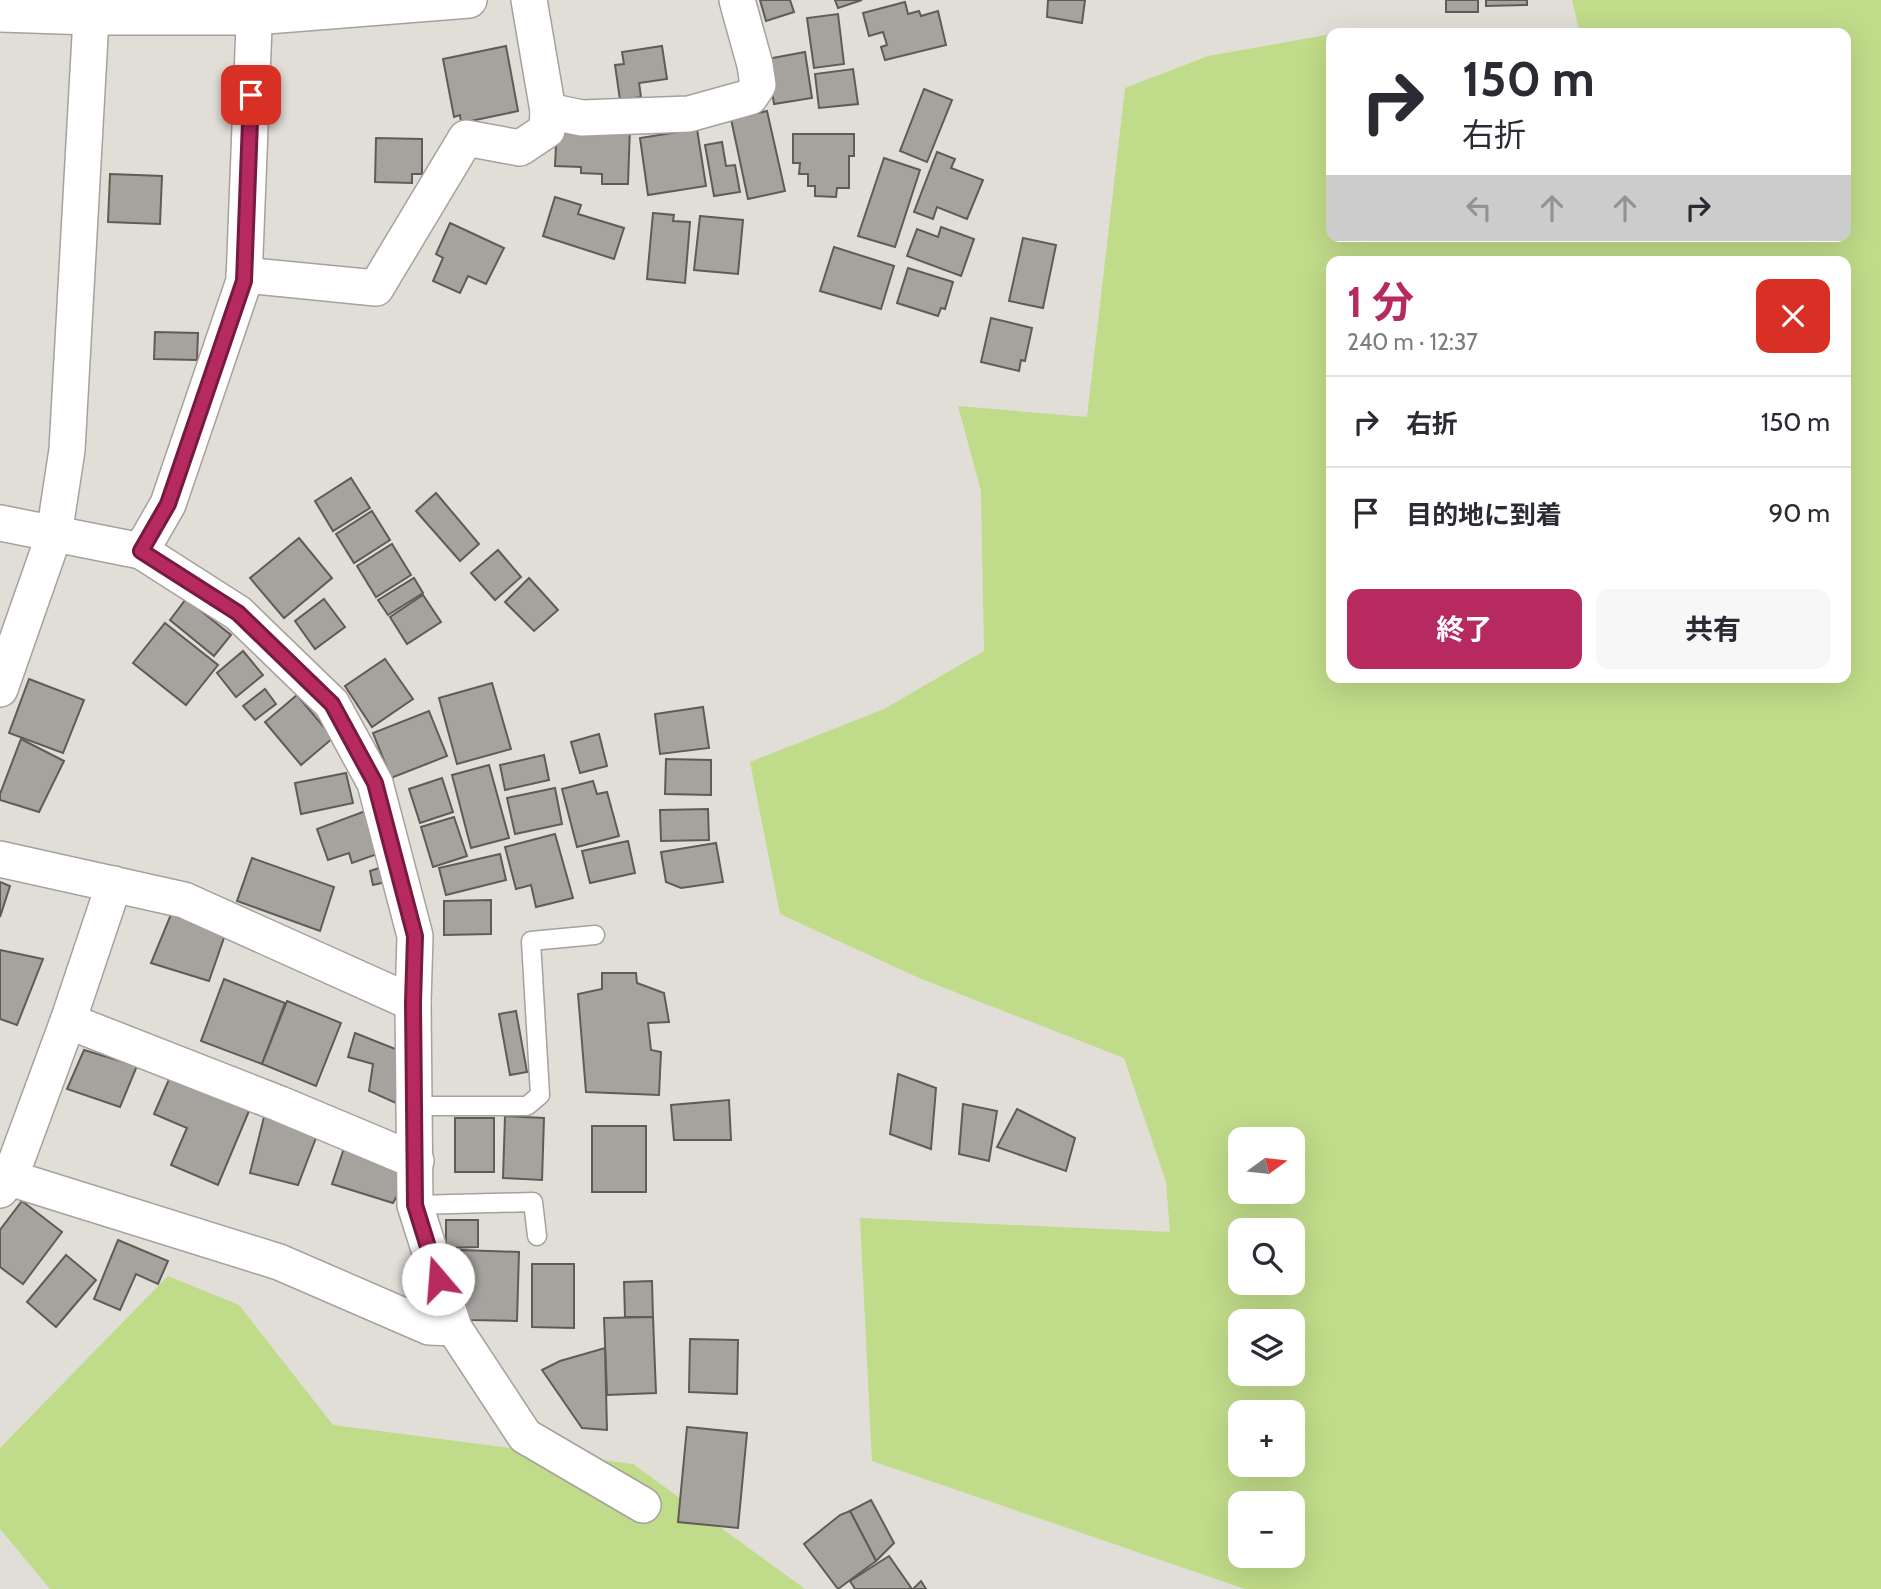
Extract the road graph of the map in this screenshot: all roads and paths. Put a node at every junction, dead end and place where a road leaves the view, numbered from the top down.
1 (529, 0) edge
2 (737, 0) edge
3 (456, 1) edge
4 (92, 9) edge
5 (255, 9) edge
6 (0, 14) edge
7 (548, 111) junction
8 (244, 275) junction
9 (0, 523) edge
10 (54, 535) junction
11 (141, 551) junction
12 (0, 689) edge
13 (0, 859) edge
14 (114, 884) junction
15 (595, 935) dead end
16 (413, 1003) junction
17 (68, 1021) junction
18 (414, 1106) junction
19 (416, 1161) junction
20 (5, 1184) edge
21 (415, 1205) junction
22 (537, 1236) dead end
23 (454, 1328) junction
24 (643, 1505) dead end

1 - 7 street
2 - 7 street
3 - 5 street
4 - 5 street
4 - 6 street
4 - 10 street
5 - 8 street
7 - 8 street
8 - 11 street
9 - 10 street
10 - 11 street
10 - 12 street
11 - 16 street
13 - 14 street
14 - 16 street
14 - 17 street
15 - 18 lane
16 - 18 street
17 - 19 street
17 - 20 street
18 - 19 street
19 - 21 street
20 - 23 street
21 - 22 lane
21 - 23 street
23 - 24 street

